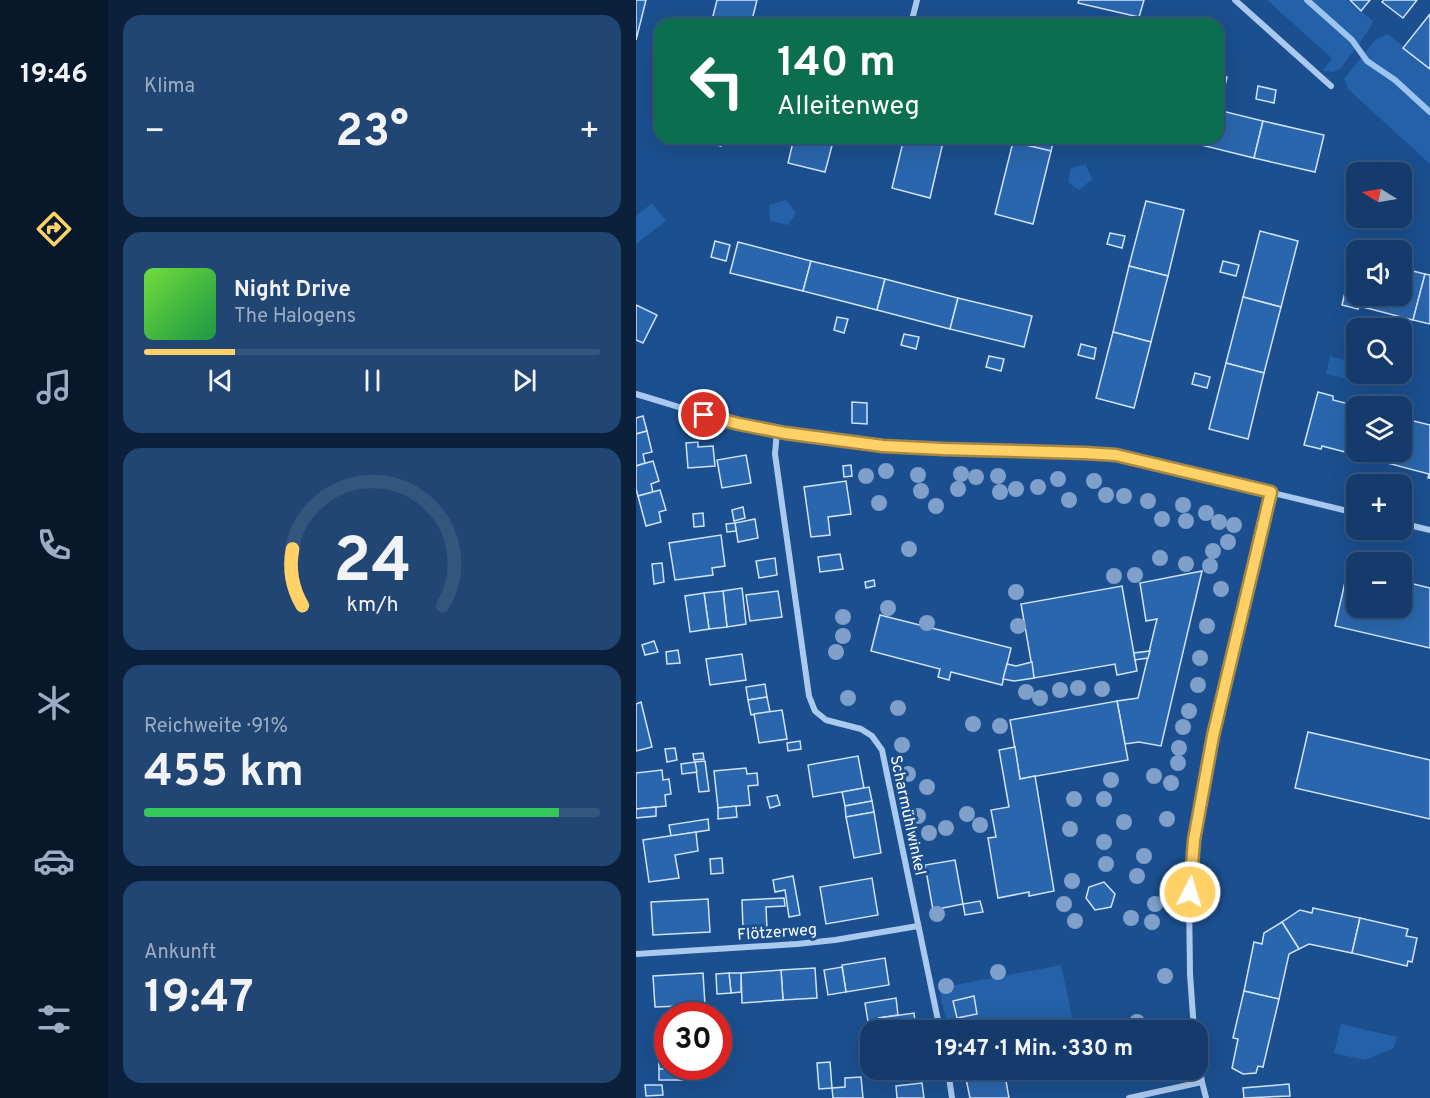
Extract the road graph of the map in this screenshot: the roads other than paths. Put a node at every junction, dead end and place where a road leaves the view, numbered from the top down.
1 (917, 0) edge
2 (1235, 0) edge
3 (912, 18) edge
4 (1331, 86) dead end
5 (636, 394) edge
6 (777, 431) junction
7 (1271, 492) junction
8 (1346, 511) edge
9 (1412, 526) edge
10 (1430, 530) edge
11 (918, 926) junction
12 (636, 954) edge
13 (938, 1020) edge
14 (1193, 1020) edge
15 (949, 1080) edge
16 (1202, 1082) joint
17 (952, 1098) edge
18 (1129, 1098) edge
19 (1206, 1098) edge

1 - 3 street
2 - 4 street
5 - 6 street
6 - 7 street
6 - 11 street, Scharmühlwinkel
7 - 8 street
7 - 14 street
9 - 10 street
11 - 12 street, Flötzerweg
11 - 13 street, Scharmühlwinkel
15 - 17 street
16 - 18 street
16 - 19 street

